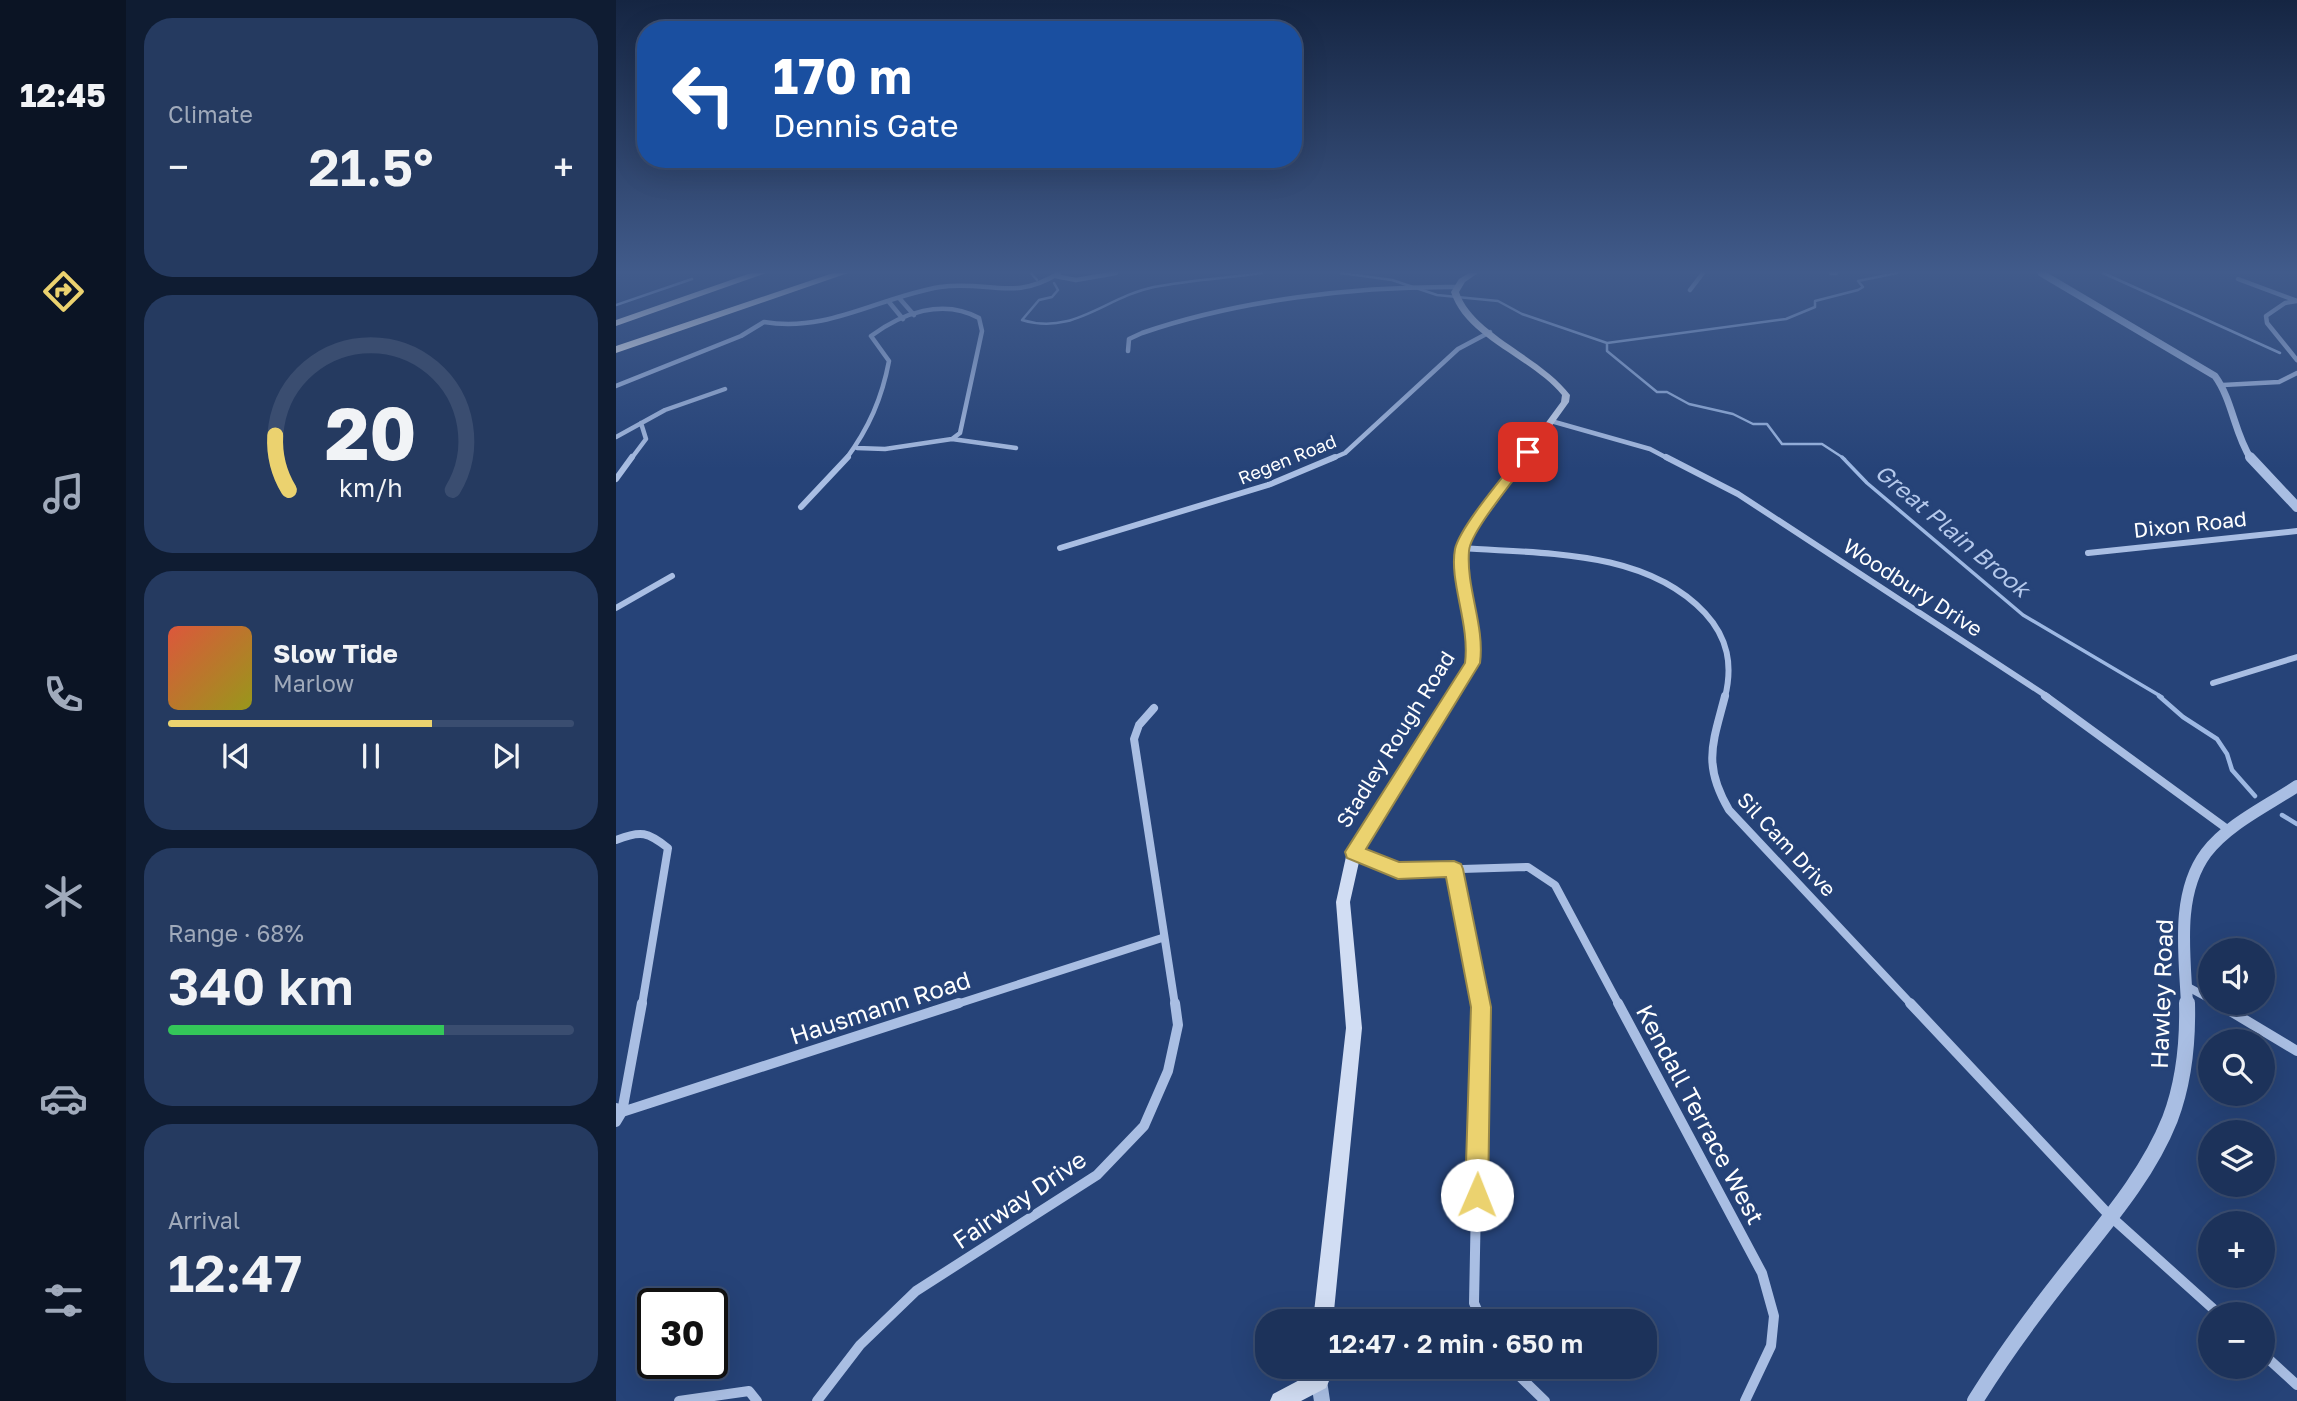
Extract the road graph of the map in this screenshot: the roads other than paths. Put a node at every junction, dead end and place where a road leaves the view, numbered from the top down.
1 (650, 338) edge
2 (665, 338) edge
3 (735, 338) edge
4 (873, 338) edge
5 (981, 338) edge
6 (1131, 338) edge
7 (1478, 338) edge
8 (1499, 338) edge
9 (2154, 338) edge
10 (2279, 338) edge
11 (616, 350) edge
12 (1128, 351) dead end
13 (616, 360) edge
14 (2297, 360) edge
15 (2297, 373) edge
16 (2222, 385) junction
17 (616, 386) edge
18 (725, 389) dead end
19 (1551, 421) junction
20 (641, 423) junction
21 (616, 437) edge
22 (952, 439) junction
23 (857, 448) junction
24 (1016, 448) dead end
25 (616, 479) edge
26 (801, 507) dead end
27 (2297, 507) edge
28 (2297, 531) edge
29 (1060, 548) dead end
30 (1462, 548) junction
31 (2088, 552) dead end
32 (672, 576) dead end
33 (616, 608) edge
34 (2297, 657) edge
35 (2213, 683) dead end
36 (1154, 708) dead end
37 (2295, 790) edge
38 (2230, 832) junction
39 (616, 840) edge
40 (1354, 852) junction
41 (1454, 869) junction
42 (1163, 939) junction
43 (2188, 987) junction
44 (2198, 992) edge
45 (2237, 1015) edge
46 (2297, 1051) edge
47 (619, 1110) edge
48 (616, 1122) edge
49 (2110, 1216) junction
50 (2206, 1302) edge
51 (1324, 1309) edge
52 (1477, 1309) edge
53 (2275, 1365) edge
54 (1522, 1379) edge
55 (1320, 1383) edge
56 (2297, 1385) edge
57 (679, 1401) edge
58 (757, 1401) edge
59 (817, 1401) edge
60 (1280, 1401) edge
61 (1545, 1401) edge
62 (1745, 1401) edge
63 (1975, 1401) edge

1 - 11 highway
2 - 13 highway
3 - 17 street
4 - 23 street
5 - 22 street
6 - 12 street
7 - 29 street, Regen Road
8 - 19 main road
9 - 16 street
10 - 14 street
15 - 16 street
16 - 27 street
18 - 20 street
19 - 30 main road
19 - 38 street, Woodbury Drive
20 - 21 street
20 - 25 street
22 - 23 street
22 - 24 street
23 - 26 street
28 - 31 street, Dixon Road
30 - 40 main road, Stadley Rough Road
30 - 49 street, Sil Cam Drive
32 - 33 street
34 - 35 street
36 - 42 street, Fairway Drive
37 - 38 street, Hawley Road
38 - 43 street, Hawley Road
39 - 47 street
40 - 41 street
40 - 51 main road, Stadley Rough Road
41 - 52 street
41 - 62 street, Kendall Terrace West
42 - 47 street, Hausmann Road
42 - 59 street, Fairway Drive
43 - 44 street
43 - 49 street, Hawley Road
45 - 46 street
47 - 48 street
49 - 50 street, Sil Cam Drive
49 - 63 street, Hawley Road
53 - 56 street
54 - 61 street
55 - 60 main road
57 - 58 street

